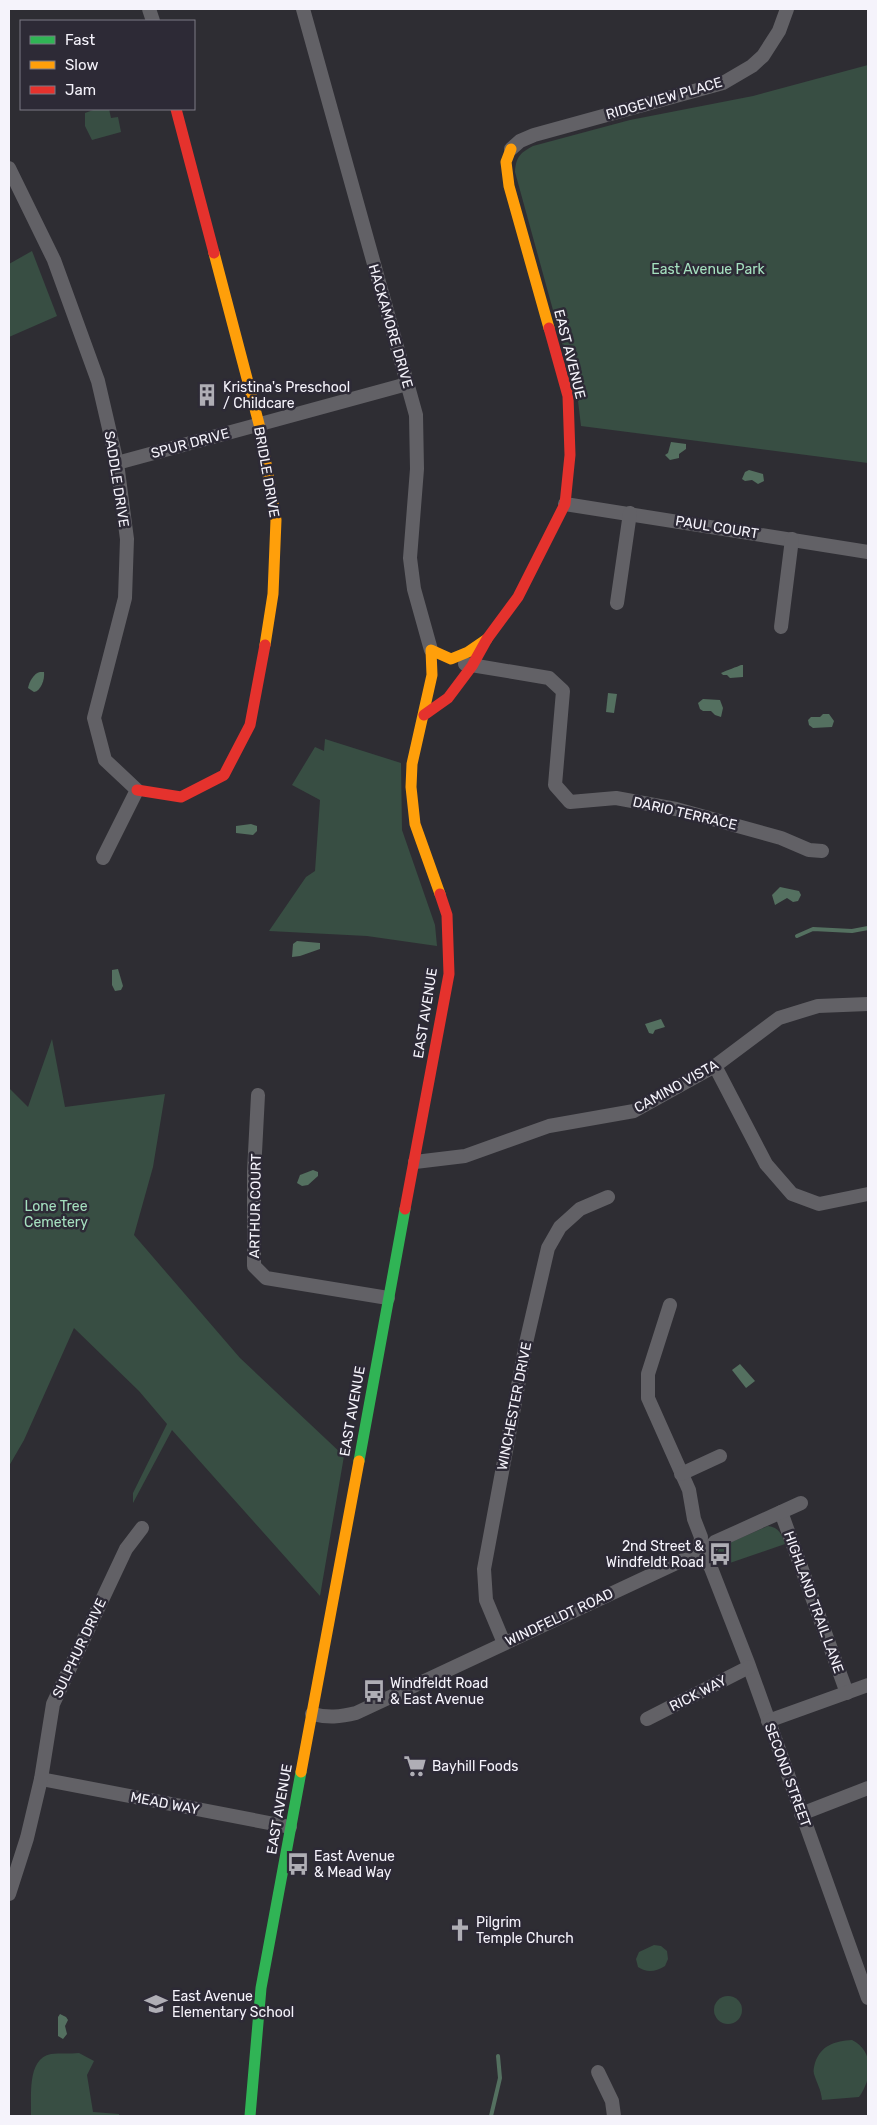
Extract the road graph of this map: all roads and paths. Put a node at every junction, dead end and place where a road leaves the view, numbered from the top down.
1 (303, 9) edge
2 (786, 9) edge
3 (176, 110) edge
4 (510, 149) joint
5 (9, 168) edge
6 (407, 384) junction
7 (259, 424) junction
8 (117, 463) junction
9 (565, 504) junction
10 (630, 513) junction
11 (792, 539) junction
12 (868, 552) edge
13 (617, 603) dead end
14 (781, 627) dead end
15 (487, 639) junction
16 (431, 650) junction
17 (451, 659) junction
18 (472, 666) junction
19 (424, 715) junction
20 (137, 790) junction
21 (822, 850) dead end
22 (103, 858) dead end
23 (868, 1004) edge
24 (715, 1066) junction
25 (258, 1095) dead end
26 (414, 1162) junction
27 (868, 1194) edge
28 (608, 1197) dead end
29 (388, 1298) junction
30 (670, 1305) dead end
31 (720, 1456) dead end
32 (681, 1474) junction
33 (801, 1503) dead end
34 (781, 1512) junction
35 (142, 1528) dead end
36 (699, 1558) junction
37 (504, 1643) junction
38 (749, 1667) junction
39 (868, 1685) edge
40 (847, 1693) junction
41 (312, 1714) junction
42 (647, 1719) dead end
43 (768, 1721) junction
44 (40, 1779) junction
45 (868, 1788) edge
46 (801, 1814) junction
47 (290, 1827) junction
48 (9, 1894) edge
49 (868, 1998) edge
50 (598, 2072) dead end
51 (250, 2116) edge
52 (614, 2116) edge

1 - 6 street, HACKAMORE DRIVE
2 - 4 street, RIDGEVIEW PLACE
3 - 7 street, BRIDLE DRIVE
4 - 9 street, EAST AVENUE
5 - 8 street, SADDLE DRIVE
6 - 7 street, SPUR DRIVE
6 - 16 street, HACKAMORE DRIVE
7 - 8 street, SPUR DRIVE
7 - 20 street, BRIDLE DRIVE
8 - 20 street, SADDLE DRIVE
9 - 10 street, PAUL COURT
9 - 15 street, EAST AVENUE
10 - 11 street, PAUL COURT
10 - 13 street
11 - 12 street, PAUL COURT
11 - 14 street
15 - 17 street, EAST AVENUE
15 - 18 street, EAST AVENUE
16 - 17 street
16 - 19 street, EAST AVENUE
17 - 18 street, DARIO TERRACE
18 - 19 street, EAST AVENUE
18 - 21 street, DARIO TERRACE
19 - 26 street, EAST AVENUE
20 - 22 street
23 - 24 street, CAMINO VISTA
24 - 26 street, CAMINO VISTA
24 - 27 street
25 - 29 street, ARTHUR COURT
26 - 29 street, EAST AVENUE
28 - 37 street, WINCHESTER DRIVE
29 - 41 street, EAST AVENUE
30 - 32 street
31 - 32 street
32 - 36 street
33 - 34 street
34 - 36 street
34 - 40 street, HIGHLAND TRAIL LANE
35 - 44 street, SULPHUR DRIVE
36 - 37 street, WINDFELDT ROAD
36 - 38 street, SECOND STREET
37 - 41 street, WINDFELDT ROAD
38 - 42 street, RICK WAY
38 - 43 street, SECOND STREET
39 - 40 street
40 - 43 street
41 - 47 street, EAST AVENUE
43 - 46 street, SECOND STREET
44 - 47 street, MEAD WAY
44 - 48 street, SULPHUR DRIVE
45 - 46 street
46 - 49 street, SECOND STREET
47 - 51 street, EAST AVENUE
50 - 52 street

